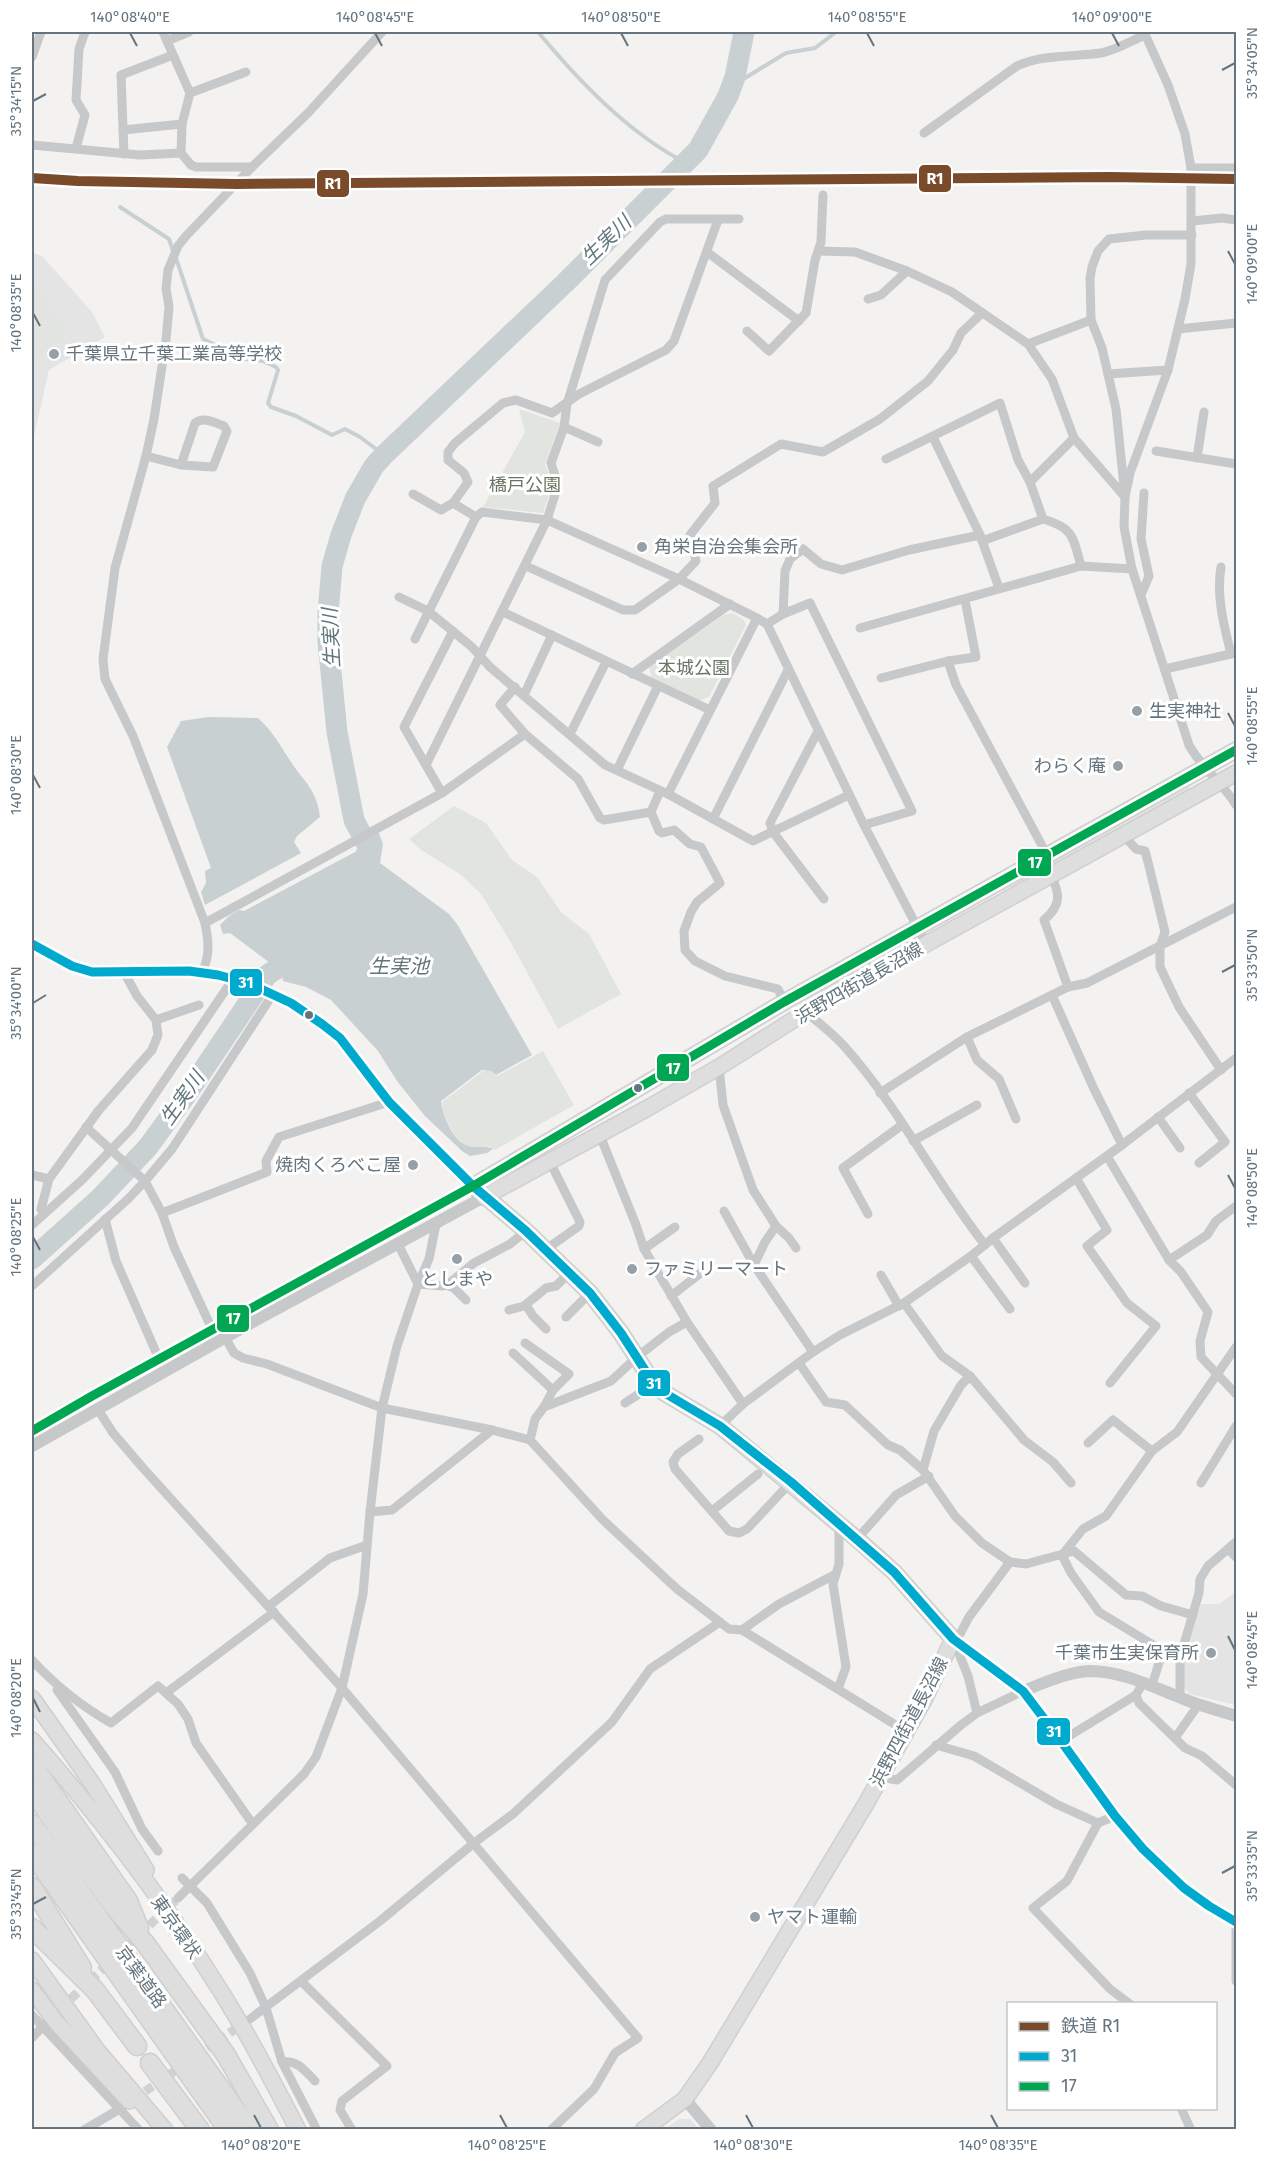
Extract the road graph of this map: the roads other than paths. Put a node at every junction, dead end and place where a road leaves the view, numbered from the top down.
1 (41, 32) edge
2 (85, 32) edge
3 (189, 32) edge
4 (382, 32) edge
5 (1144, 33) edge
6 (165, 36) edge
7 (173, 55) junction
8 (32, 57) edge
9 (246, 72) dead end
10 (190, 93) junction
11 (182, 124) junction
12 (123, 130) junction
13 (924, 134) dead end
14 (32, 145) edge
15 (76, 148) junction
16 (181, 153) junction
17 (124, 154) junction
18 (252, 167) junction
19 (1191, 168) junction
20 (1236, 168) edge
21 (823, 195) dead end
22 (739, 219) dead end
23 (718, 220) junction
24 (1236, 220) edge
25 (1192, 222) junction
26 (1191, 235) junction
27 (819, 251) junction
28 (707, 252) junction
29 (907, 272) junction
30 (868, 298) dead end
31 (982, 314) junction
32 (1091, 320) junction
33 (799, 321) junction
34 (1236, 323) edge
35 (1178, 328) junction
36 (747, 331) dead end
37 (1028, 344) junction
38 (1168, 370) junction
39 (1108, 374) junction
40 (567, 404) junction
41 (1204, 412) dead end
42 (564, 427) junction
43 (933, 437) junction
44 (1074, 438) junction
45 (598, 442) dead end
46 (1156, 451) dead end
47 (146, 456) junction
48 (1197, 458) junction
49 (886, 459) dead end
50 (1236, 464) edge
51 (181, 465) junction
52 (1030, 482) junction
53 (1144, 493) dead end
54 (413, 494) dead end
55 (1125, 497) junction
56 (453, 503) junction
57 (476, 518) junction
58 (1043, 519) junction
59 (547, 520) junction
60 (981, 538) junction
61 (526, 566) junction
62 (1081, 566) junction
63 (1221, 567) dead end
64 (1132, 569) junction
65 (679, 579) junction
66 (999, 588) junction
67 (1141, 596) junction
68 (399, 597) dead end
69 (965, 600) junction
70 (730, 604) junction
71 (428, 611) junction
72 (502, 612) junction
73 (783, 614) junction
74 (757, 618) junction
75 (767, 624) junction
76 (860, 628) dead end
77 (453, 631) junction
78 (552, 635) junction
79 (415, 639) dead end
80 (1234, 653) edge
81 (480, 656) junction
82 (948, 661) junction
83 (606, 662) junction
84 (1165, 669) junction
85 (788, 670) junction
86 (632, 674) junction
87 (881, 678) dead end
88 (658, 686) junction
89 (515, 687) junction
90 (524, 695) junction
91 (710, 710) junction
92 (818, 731) junction
93 (525, 734) junction
94 (570, 734) junction
95 (1236, 750) edge
96 (426, 765) junction
97 (1204, 768) junction
98 (617, 770) junction
99 (1236, 773) edge
100 (1217, 783) junction
101 (664, 792) junction
102 (442, 793) junction
103 (849, 795) junction
104 (1236, 805) edge
105 (651, 812) junction
106 (713, 819) junction
107 (864, 825) junction
108 (773, 832) junction
109 (1123, 835) junction
110 (1047, 855) junction
111 (1050, 875) junction
112 (824, 899) dead end
113 (1236, 907) edge
114 (205, 923) junction
115 (917, 927) junction
116 (32, 944) edge
117 (926, 944) junction
118 (1160, 946) junction
119 (124, 972) junction
120 (202, 973) junction
121 (232, 979) junction
122 (1068, 987) junction
123 (273, 994) junction
124 (1052, 995) junction
125 (784, 1002) junction
126 (199, 1005) dead end
127 (806, 1012) junction
128 (156, 1020) junction
129 (967, 1037) junction
130 (1236, 1058) edge
131 (719, 1067) junction
132 (1221, 1070) junction
133 (880, 1093) junction
134 (1189, 1093) junction
135 (389, 1102) junction
136 (977, 1105) dead end
137 (1158, 1117) junction
138 (1016, 1119) dead end
139 (902, 1125) junction
140 (86, 1127) junction
141 (599, 1133) junction
142 (913, 1141) junction
143 (1122, 1145) junction
144 (1180, 1148) dead end
145 (112, 1150) junction
146 (1107, 1156) junction
147 (549, 1160) junction
148 (1199, 1163) dead end
149 (32, 1175) edge
150 (1076, 1178) junction
151 (49, 1179) junction
152 (145, 1181) junction
153 (478, 1192) junction
154 (1236, 1206) edge
155 (724, 1211) dead end
156 (44, 1214) junction
157 (162, 1214) junction
158 (868, 1214) dead end
159 (105, 1219) junction
160 (436, 1224) junction
161 (32, 1225) edge
162 (776, 1226) junction
163 (675, 1227) dead end
164 (526, 1231) junction
165 (989, 1241) junction
166 (398, 1244) junction
167 (795, 1248) dead end
168 (644, 1249) junction
169 (545, 1250) junction
170 (971, 1256) junction
171 (1169, 1260) junction
172 (754, 1265) junction
173 (570, 1272) junction
174 (702, 1272) dead end
175 (880, 1275) dead end
176 (1025, 1283) dead end
177 (417, 1284) junction
178 (447, 1285) junction
179 (32, 1286) edge
180 (590, 1293) junction
181 (671, 1296) junction
182 (466, 1300) dead end
183 (526, 1305) junction
184 (902, 1305) junction
185 (509, 1310) dead end
186 (1010, 1310) dead end
187 (566, 1317) dead end
188 (687, 1322) junction
189 (212, 1329) junction
190 (546, 1329) dead end
191 (225, 1337) junction
192 (525, 1343) dead end
193 (1236, 1347) edge
194 (813, 1352) junction
195 (513, 1353) dead end
196 (637, 1357) junction
197 (159, 1359) junction
198 (799, 1363) junction
199 (1219, 1374) junction
200 (970, 1376) junction
201 (652, 1381) junction
202 (1110, 1383) dead end
203 (553, 1390) junction
204 (1236, 1394) edge
205 (625, 1403) dead end
206 (743, 1404) junction
207 (544, 1407) junction
208 (97, 1408) junction
209 (382, 1408) junction
210 (720, 1425) junction
211 (1236, 1426) edge
212 (492, 1430) junction
213 (32, 1431) edge
214 (699, 1439) dead end
215 (530, 1440) junction
216 (1088, 1443) dead end
217 (32, 1446) edge
218 (1152, 1451) junction
219 (926, 1473) junction
220 (758, 1474) dead end
221 (791, 1482) junction
222 (1071, 1483) dead end
223 (1201, 1483) dead end
224 (712, 1511) junction
225 (370, 1512) junction
226 (839, 1525) junction
227 (857, 1539) junction
228 (1236, 1542) edge
229 (367, 1545) junction
230 (1228, 1549) junction
231 (1062, 1555) junction
232 (1236, 1557) edge
233 (1010, 1562) junction
234 (834, 1575) junction
235 (272, 1609) junction
236 (1193, 1615) junction
237 (720, 1622) junction
238 (742, 1630) junction
239 (953, 1639) junction
240 (32, 1660) edge
241 (47, 1676) junction
242 (1147, 1684) junction
243 (342, 1688) junction
244 (838, 1689) junction
245 (1023, 1691) junction
246 (166, 1693) junction
247 (1136, 1695) junction
248 (32, 1698) edge
249 (1180, 1698) junction
250 (1199, 1704) junction
251 (977, 1713) junction
252 (1236, 1716) edge
253 (907, 1732) junction
254 (1175, 1738) junction
255 (32, 1740) edge
256 (1061, 1741) junction
257 (936, 1745) junction
258 (32, 1764) edge
259 (880, 1777) junction
260 (1236, 1785) edge
261 (32, 1790) edge
262 (1114, 1816) junction
263 (252, 1823) junction
264 (1098, 1823) junction
265 (32, 1824) edge
266 (474, 1843) junction
267 (158, 1851) dead end
268 (32, 1853) edge
269 (182, 1878) dead end
270 (191, 1886) junction
271 (32, 1887) edge
272 (178, 1898) tunnel mouth
273 (1236, 1917) edge
274 (1236, 1922) edge
275 (32, 1928) edge
276 (183, 1933) junction
277 (145, 1942) junction
278 (32, 1960) edge
279 (301, 1981) junction
280 (1236, 1981) edge
281 (32, 1990) edge
282 (95, 1990) junction
283 (1128, 2002) edge
284 (266, 2008) junction
285 (32, 2015) edge
286 (250, 2019) tunnel mouth
287 (44, 2025) junction
288 (32, 2038) edge
289 (137, 2046) dead end
290 (282, 2062) junction
291 (150, 2063) dead end
292 (315, 2081) dead end
293 (685, 2098) junction
294 (122, 2108) junction
295 (1181, 2110) edge
296 (84, 2130) edge
297 (139, 2130) edge
298 (156, 2130) edge
299 (165, 2130) edge
300 (200, 2130) edge
301 (228, 2130) edge
302 (250, 2130) edge
303 (269, 2130) edge
304 (298, 2130) edge
305 (317, 2130) edge
306 (352, 2130) edge
307 (551, 2130) edge
308 (643, 2130) edge
309 (711, 2130) edge
310 (1191, 2130) edge

1 - 8 street
2 - 15 street
3 - 6 street
4 - 18 street
5 - 13 street
5 - 19 street
6 - 7 street
7 - 10 street
7 - 12 street
9 - 10 street
10 - 11 street
11 - 12 street
11 - 16 street
12 - 17 street
14 - 15 street
15 - 17 street
16 - 17 street
16 - 18 street
18 - 47 street
19 - 20 street
19 - 25 street
21 - 27 street
22 - 23 street
23 - 28 street
23 - 40 street
24 - 25 street
25 - 26 street
26 - 32 street
26 - 35 street
27 - 29 street
27 - 33 street
28 - 33 street
28 - 40 street
29 - 30 street
29 - 31 street
31 - 37 street
31 - 65 street
32 - 37 street
32 - 39 street
33 - 36 street
34 - 35 street
35 - 38 street
37 - 44 street
38 - 39 street
38 - 55 street
39 - 55 street
40 - 42 street
40 - 56 street
41 - 48 street
42 - 45 street
42 - 59 street
43 - 49 street
43 - 52 street
43 - 60 street
44 - 52 street
44 - 55 street
46 - 48 street
47 - 51 street
47 - 114 street
48 - 50 street
51 - 51 street
52 - 58 street
53 - 67 street
54 - 56 street
55 - 64 street
56 - 57 street
57 - 59 street
57 - 71 street
58 - 60 street
58 - 62 street
59 - 61 street
59 - 65 street
60 - 66 street
60 - 73 street
61 - 65 street
61 - 72 street
62 - 64 street
62 - 66 street
63 - 80 street
64 - 67 street
65 - 70 street
66 - 69 street
67 - 84 street
68 - 71 street
69 - 76 street
69 - 82 street
70 - 74 street
70 - 86 street
71 - 77 street
71 - 79 street
72 - 78 street
72 - 81 street
73 - 75 street
73 - 107 street
74 - 75 street
74 - 91 street
75 - 85 street
77 - 81 street
77 - 96 street
78 - 83 street
78 - 90 street
80 - 84 street
81 - 89 street
81 - 96 street
82 - 87 street
82 - 110 street
83 - 86 street
83 - 94 street
84 - 97 street
85 - 92 street
85 - 106 street
86 - 88 street
88 - 91 street
88 - 98 street
89 - 90 street
89 - 93 street
90 - 94 street
91 - 101 street
92 - 103 street
92 - 108 street
93 - 102 street
93 - 105 street
94 - 98 street
95 - 97 main road, 浜野四街道長沼線
96 - 102 street
97 - 100 street
97 - 110 main road, 浜野四街道長沼線
98 - 101 street
99 - 100 main road, 浜野四街道長沼線
100 - 104 street
100 - 109 main road, 浜野四街道長沼線
101 - 105 street
101 - 106 street
102 - 114 street
103 - 107 street
103 - 108 street
105 - 125 street
106 - 108 street
107 - 115 street
108 - 112 street
109 - 111 main road, 浜野四街道長沼線
109 - 118 street
110 - 115 main road, 浜野四街道長沼線
111 - 117 main road, 浜野四街道長沼線
111 - 122 street
113 - 118 street
114 - 120 street
115 - 117 street
115 - 125 main road, 浜野四街道長沼線
116 - 119 street
117 - 127 main road, 浜野四街道長沼線
118 - 122 street
118 - 132 street
119 - 120 street
119 - 128 street
120 - 121 street
121 - 123 street
121 - 145 street
122 - 124 street
123 - 135 street
123 - 152 street
124 - 129 street
124 - 143 street
125 - 153 main road, 浜野四街道長沼線
126 - 128 street
127 - 131 main road, 浜野四街道長沼線
127 - 133 street
128 - 140 street
129 - 133 street
129 - 138 street
130 - 132 street
131 - 141 main road, 浜野四街道長沼線
131 - 162 street
132 - 134 street
133 - 139 street
134 - 137 street
134 - 148 street
135 - 153 street
135 - 157 street
136 - 142 street
137 - 143 street
137 - 144 street
139 - 142 street
139 - 158 street
140 - 145 street
140 - 151 street
141 - 147 main road, 浜野四街道長沼線
141 - 168 street
142 - 165 street
143 - 146 street
145 - 152 street
145 - 156 street
146 - 150 street
146 - 171 street
147 - 153 main road, 浜野四街道長沼線
147 - 169 street
149 - 151 street
150 - 165 street
150 - 202 street
151 - 156 street
152 - 157 street
152 - 159 street
153 - 160 street
153 - 164 main road, 浜野四街道長沼線
153 - 189 street
154 - 171 street
155 - 172 street
156 - 161 street
157 - 189 street
159 - 179 street
159 - 197 street
160 - 166 street
160 - 177 street
162 - 167 street
162 - 172 street
163 - 168 street
164 - 169 main road, 浜野四街道長沼線
164 - 178 street
165 - 170 street
165 - 176 street
166 - 177 street
166 - 191 street
168 - 181 street
169 - 173 main road, 浜野四街道長沼線
170 - 184 street
170 - 186 street
171 - 199 street
172 - 194 street
173 - 180 main road, 浜野四街道長沼線
173 - 183 street
174 - 181 street
175 - 184 street
177 - 178 street
177 - 209 street
178 - 182 street
180 - 187 street
180 - 196 main road, 浜野四街道長沼線
181 - 188 street
183 - 185 street
183 - 190 street
184 - 194 street
184 - 200 street
188 - 196 street
188 - 206 street
189 - 197 street
191 - 208 street
191 - 209 street
192 - 203 street
193 - 199 street
194 - 198 street
195 - 203 street
196 - 201 main road, 浜野四街道長沼線
196 - 207 street
197 - 213 street
198 - 206 street
198 - 219 street
199 - 204 street
199 - 218 street
200 - 219 street
200 - 222 street
201 - 205 street
201 - 210 main road, 浜野四街道長沼線
203 - 207 street
206 - 210 street
207 - 215 street
208 - 217 street
208 - 235 street
209 - 212 street
209 - 225 street
210 - 221 main road, 浜野四街道長沼線
211 - 223 street
212 - 215 street
212 - 225 street
214 - 224 street
215 - 237 street
216 - 218 street
218 - 231 street
219 - 227 street
219 - 233 street
220 - 224 street
221 - 224 street
221 - 226 main road, 浜野四街道長沼線
225 - 229 street
226 - 227 main road, 浜野四街道長沼線
226 - 234 street
227 - 239 main road, 浜野四街道長沼線
228 - 230 street
229 - 235 street
229 - 243 street
230 - 232 street
230 - 236 street
231 - 233 street
231 - 236 street
231 - 242 street
233 - 239 street
234 - 238 street
234 - 244 street
235 - 243 street
235 - 246 street
236 - 249 street
237 - 238 street
237 - 266 street
238 - 244 street
239 - 245 street
239 - 251 street
239 - 253 main road, 浜野四街道長沼線
240 - 241 street
241 - 246 street
241 - 267 street
242 - 245 street
242 - 247 street
242 - 249 street
243 - 263 street
243 - 266 street
244 - 253 street
245 - 251 street
245 - 256 street
246 - 263 street
247 - 254 street
247 - 256 street
248 - 276 main road
249 - 250 street
250 - 252 street
250 - 254 street
251 - 257 street
253 - 259 main road, 浜野四街道長沼線
254 - 260 street
255 - 276 main road, 東京環状
256 - 262 street
257 - 259 street
257 - 264 street
258 - 277 highway
259 - 293 main road, 浜野四街道長沼線
261 - 277 highway
262 - 264 street
262 - 274 street
263 - 270 street
264 - 283 street
265 - 302 highway, 京葉道路
266 - 279 street
266 - 307 street
268 - 301 highway, 京葉道路
269 - 270 street
270 - 272 street
270 - 284 street
271 - 282 highway
273 - 274 street
274 - 280 street
275 - 282 highway
276 - 304 main road, 東京環状
277 - 303 highway
278 - 299 main road
279 - 284 street
279 - 306 street
281 - 298 main road
282 - 289 highway
284 - 286 street
284 - 290 street
285 - 287 street
287 - 288 street
287 - 294 street
290 - 292 street
290 - 305 street
291 - 300 highway
293 - 308 main road, 浜野四街道長沼線
293 - 309 street
294 - 296 street
294 - 297 street
295 - 310 street

